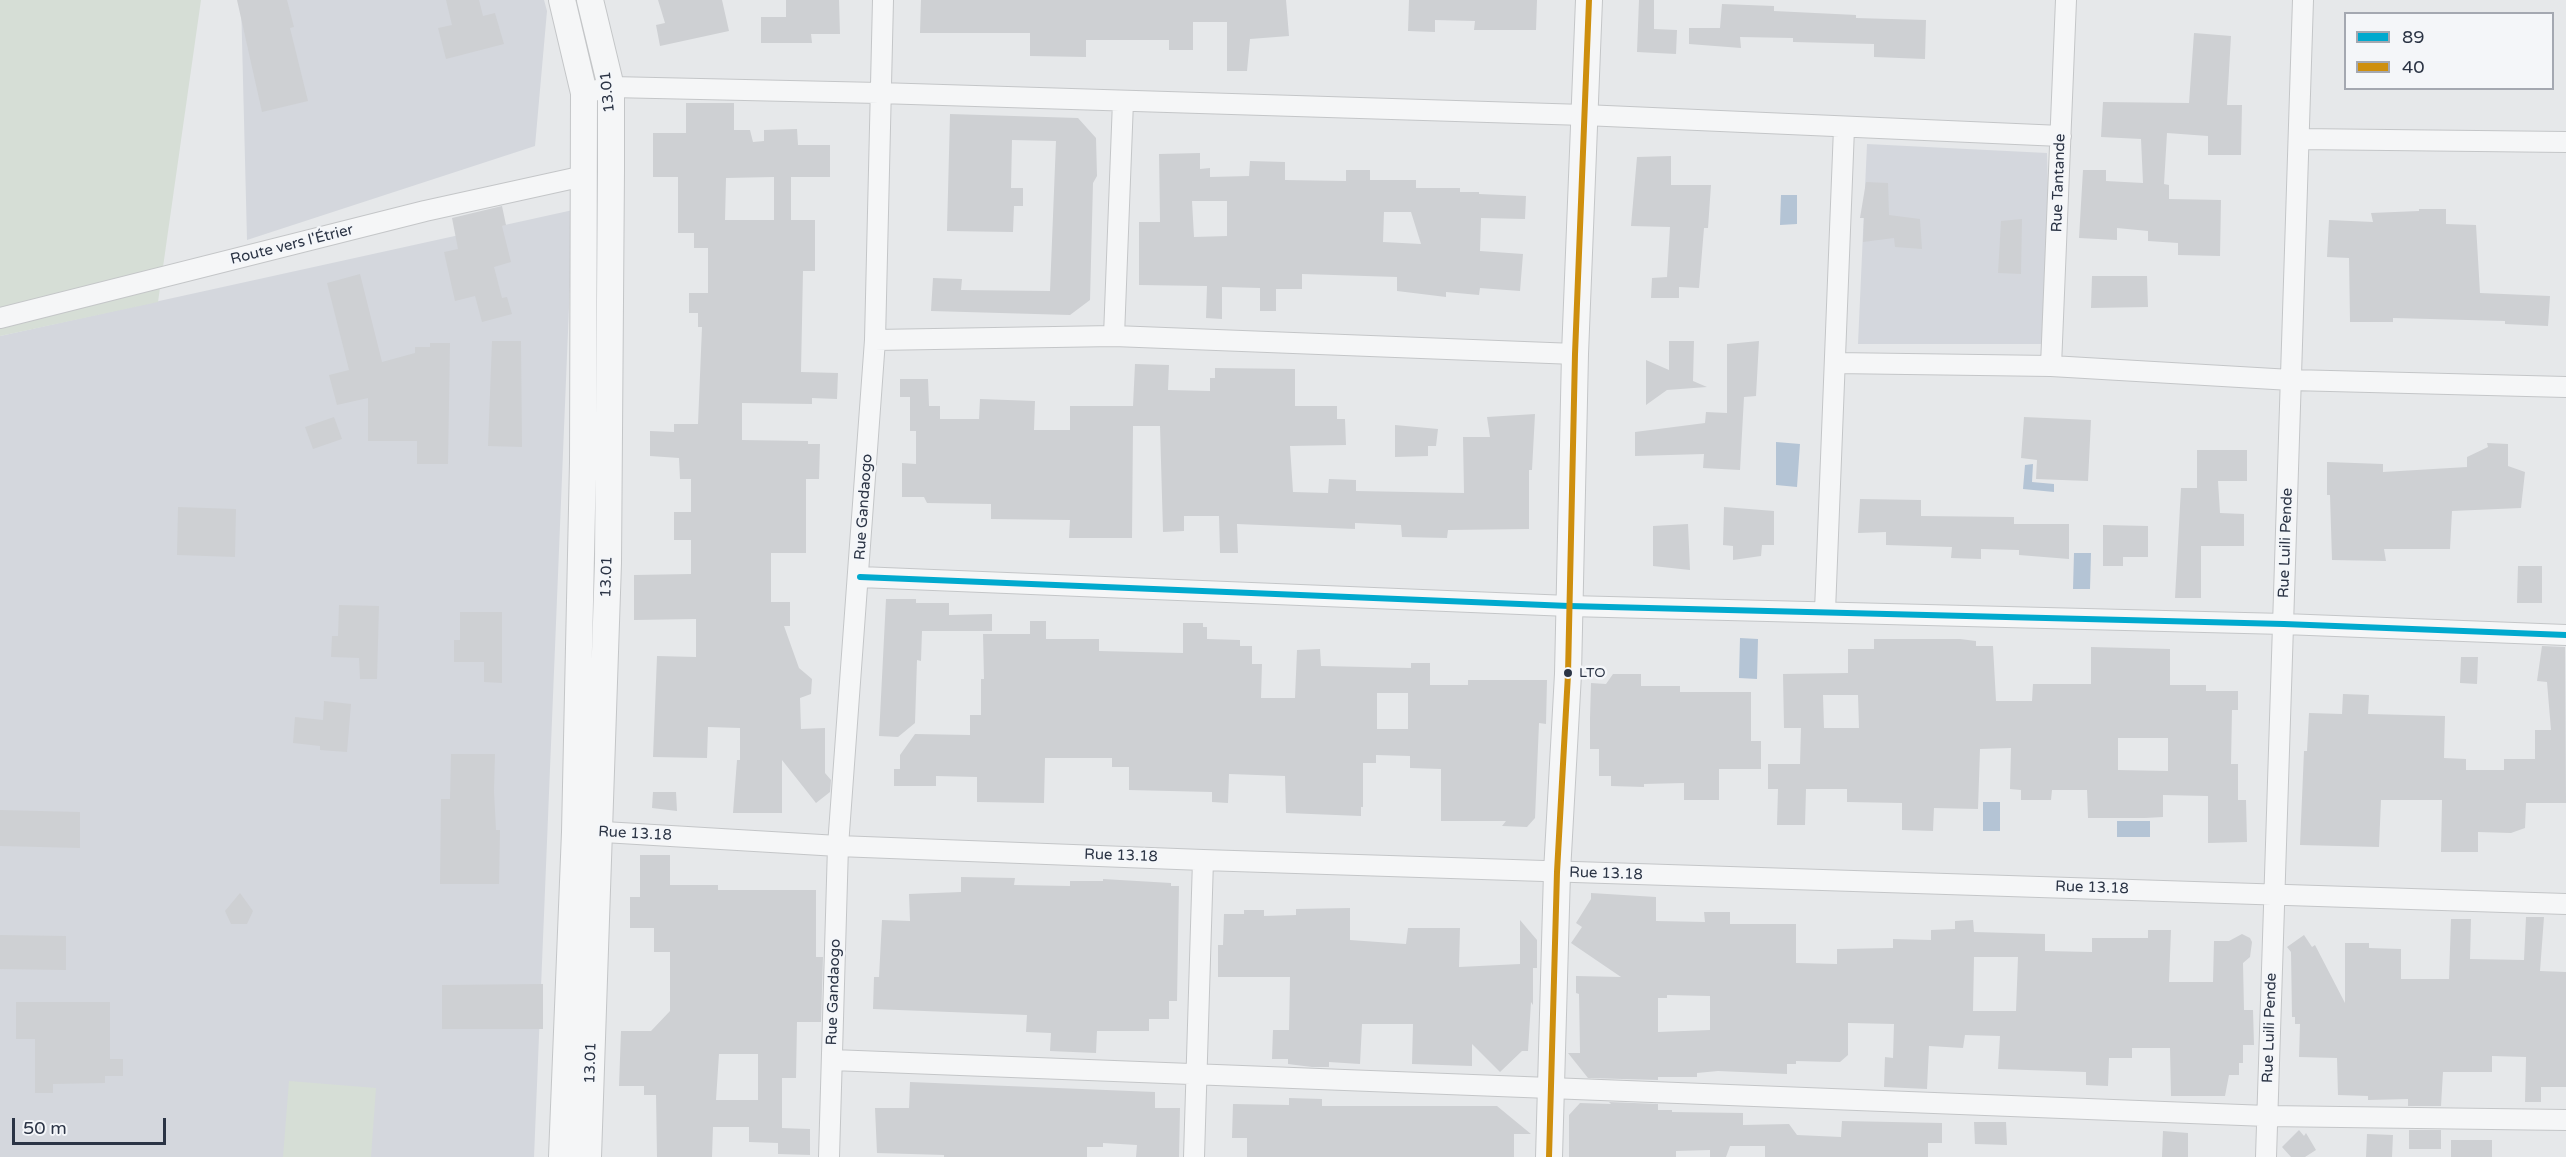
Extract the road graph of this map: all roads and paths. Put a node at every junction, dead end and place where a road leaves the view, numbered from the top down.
1 (562, 0) edge
2 (590, 0) edge
3 (883, 0) edge
4 (1589, 0) edge
5 (2066, 0) edge
6 (2304, 0) edge
7 (611, 87) junction
8 (584, 93) junction
9 (879, 93) junction
10 (1123, 101) junction
11 (1584, 115) junction
12 (1844, 128) junction
13 (2061, 136) junction
14 (2299, 140) junction
15 (2566, 142) edge
16 (584, 176) junction
17 (0, 318) edge
18 (1114, 336) junction
19 (875, 340) junction
20 (1575, 354) junction
21 (1835, 363) junction
22 (2051, 366) junction
23 (2291, 380) junction
24 (2566, 387) edge
25 (860, 577) junction
26 (1569, 606) junction
27 (1825, 611) junction
28 (2283, 624) junction
29 (2566, 635) edge
30 (586, 831) junction
31 (838, 846) junction
32 (1203, 860) junction
33 (1557, 872) junction
34 (2275, 893) junction
35 (2566, 904) edge
36 (832, 1060) junction
37 (1198, 1075) junction
38 (1552, 1089) junction
39 (2267, 1116) junction
40 (2566, 1120) edge
41 (562, 1157) edge
42 (588, 1157) edge
43 (829, 1157) edge
44 (1194, 1157) edge
45 (1549, 1157) edge
46 (2266, 1157) edge

1 - 8 street, 13.01
2 - 7 street, 13.01
3 - 9 street, Rue Gandaogo
4 - 11 street
5 - 13 street, Rue Tantande
6 - 14 street, Rue Luili Pende
7 - 8 street
7 - 9 street
7 - 30 street, 13.01
8 - 16 street, 13.01
9 - 10 street
9 - 19 street, Rue Gandaogo
10 - 11 street
10 - 18 street
11 - 12 street
11 - 20 street
12 - 13 street
12 - 21 street
13 - 22 street, Rue Tantande
14 - 15 street
14 - 23 street, Rue Luili Pende
16 - 17 street, Route vers l'Étrier
16 - 30 street, 13.01
18 - 19 street
18 - 20 street
19 - 25 street, Rue Gandaogo
20 - 26 street
21 - 22 street
21 - 27 street
22 - 23 street
23 - 24 street
23 - 28 street, Rue Luili Pende
25 - 26 street
25 - 31 street, Rue Gandaogo
26 - 27 street
26 - 33 street
27 - 28 street
28 - 29 street
28 - 34 street, Rue Luili Pende
30 - 31 street, Rue 13.18
30 - 41 street, 13.01
30 - 42 street, 13.01
31 - 32 street, Rue 13.18
31 - 36 street, Rue Gandaogo
32 - 33 street, Rue 13.18
32 - 37 street
33 - 34 street, Rue 13.18
33 - 38 street
34 - 35 street, Rue 13.18
34 - 39 street, Rue Luili Pende
36 - 37 street
36 - 43 street, Rue Gandaogo
37 - 38 street
37 - 44 street
38 - 39 street
38 - 45 street
39 - 40 street
39 - 46 street, Rue Luili Pende

